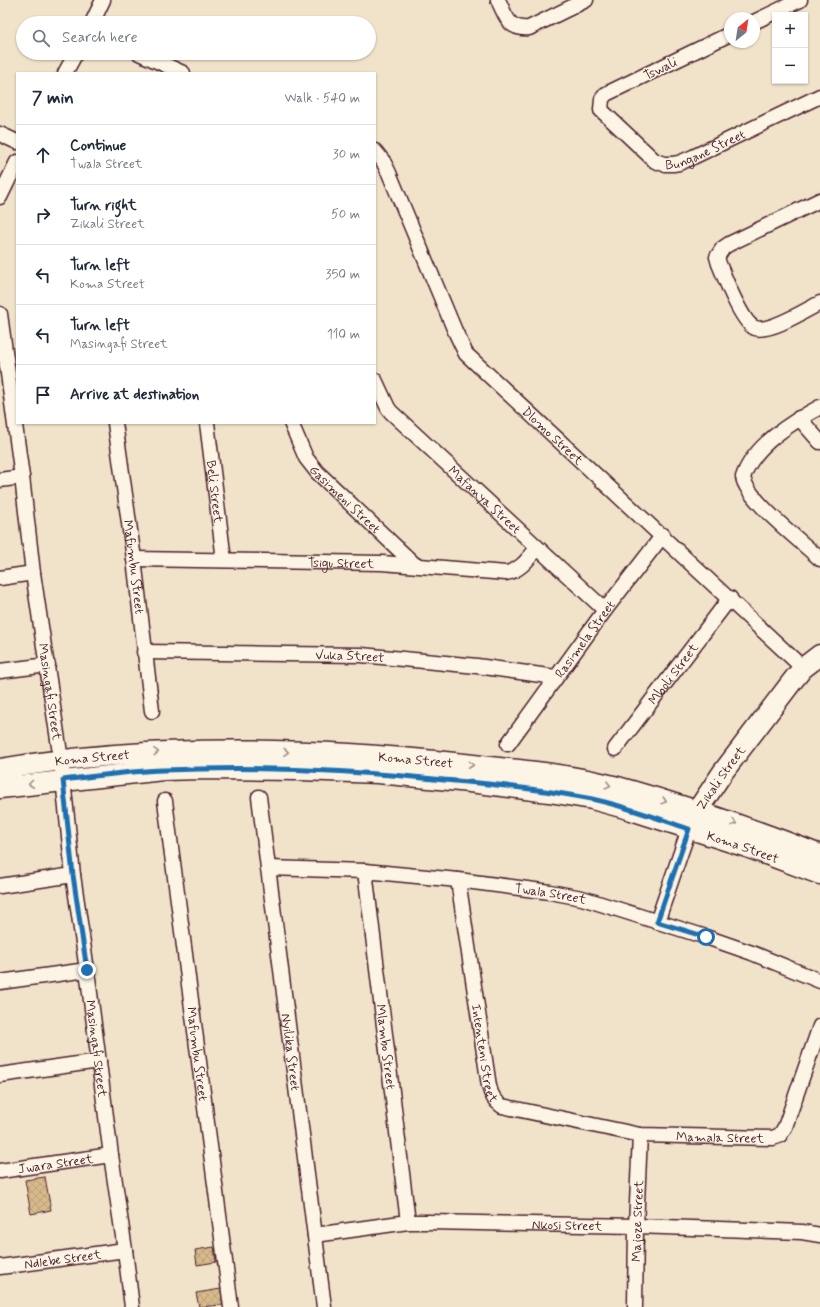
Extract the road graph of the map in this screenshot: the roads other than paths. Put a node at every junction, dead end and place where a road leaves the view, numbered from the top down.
1 (103, 0) edge
2 (498, 0) edge
3 (586, 0) edge
4 (800, 0) edge
5 (95, 16) edge
6 (760, 19) edge
7 (724, 37) edge
8 (72, 60) edge
9 (153, 60) edge
10 (66, 72) edge
11 (177, 72) edge
12 (820, 96) edge
13 (601, 110) joint
14 (0, 134) edge
15 (16, 142) edge
16 (376, 152) edge
17 (16, 164) edge
18 (0, 197) edge
19 (820, 200) edge
20 (820, 303) edge
21 (0, 314) edge
22 (376, 382) edge
23 (13, 387) edge
24 (820, 407) edge
25 (16, 417) edge
26 (799, 418) junction
27 (17, 424) edge
28 (115, 424) edge
29 (207, 424) edge
30 (291, 424) edge
31 (820, 442) edge
32 (22, 477) junction
33 (0, 480) edge
34 (663, 536) junction
35 (537, 548) junction
36 (134, 559) junction
37 (820, 559) edge
38 (224, 560) junction
39 (415, 565) junction
40 (33, 573) junction
41 (0, 578) edge
42 (730, 598) junction
43 (605, 610) junction
44 (144, 652) junction
45 (820, 655) edge
46 (48, 665) junction
47 (804, 668) junction
48 (0, 671) edge
49 (555, 677) junction
50 (152, 711) dead end
51 (508, 744) dead end
52 (615, 749) dead end
53 (61, 760) junction
54 (0, 769) edge
55 (63, 780) junction
56 (0, 788) edge
57 (259, 797) dead end
58 (165, 801) dead end
59 (697, 810) junction
60 (689, 829) junction
61 (820, 855) edge
62 (268, 868) junction
63 (365, 871) junction
64 (820, 874) edge
65 (73, 875) junction
66 (458, 880) junction
67 (0, 886) edge
68 (657, 922) junction
69 (87, 970) junction
70 (820, 981) edge
71 (0, 982) edge
72 (820, 1026) edge
73 (99, 1061) junction
74 (0, 1075) edge
75 (640, 1135) junction
76 (111, 1155) junction
77 (0, 1170) edge
78 (408, 1222) junction
79 (636, 1226) junction
80 (820, 1235) edge
81 (315, 1236) junction
82 (126, 1250) junction
83 (0, 1267) edge
84 (132, 1307) edge
85 (231, 1307) edge
86 (324, 1307) edge
87 (635, 1307) edge

1 - 5 street
2 - 3 street
4 - 6 street
7 - 13 street, Tswali
8 - 10 street
9 - 11 street
12 - 13 street, Bungane Street
14 - 15 street
16 - 34 street, Dlomo Street
17 - 18 street
19 - 20 street
21 - 23 street, Masingafi Street
22 - 35 street, Mafanya Street
23 - 25 street, Masingafi Street
24 - 26 street
26 - 31 street
26 - 37 street
27 - 32 street, Masingafi Street
28 - 36 street, Mafumbu Street
29 - 38 street, Beli Street
30 - 39 street, Gasimeni Street
32 - 33 street
32 - 40 street, Masingafi Street
34 - 42 street, Dlomo Street
34 - 43 street, Rasimela Street
35 - 39 street, Tsigu Street
35 - 43 street, Mafanya Street
36 - 38 street, Tsigu Street
36 - 44 street, Mafumbu Street
38 - 39 street, Tsigu Street
40 - 41 street
40 - 46 street, Masingafi Street
42 - 47 street, Dlomo Street
42 - 52 street, Mboli Street
43 - 49 street, Rasimela Street
44 - 49 street, Vuka Street
44 - 50 street, Mafumbu Street
45 - 47 main road, Zikali Street
46 - 48 street
46 - 53 street, Masingafi Street
47 - 59 main road, Zikali Street
49 - 51 street, Rasimela Street
53 - 54 main road, Koma Street
53 - 55 street, Masingafi Street
53 -> 59 main road, Koma Street
55 -> 56 main road, Koma Street
55 - 60 main road, Koma Street
55 - 65 street, Masingafi Street
57 - 62 street, Nyilika Street
58 - 85 street, Mafumbu Street
59 - 60 main road, Zikali Street
59 -> 61 main road, Koma Street
60 - 64 main road, Koma Street
60 - 68 street, Zikali Street
62 - 63 street, Twala Street
62 - 81 street, Nyilika Street
63 - 66 street, Twala Street
63 - 78 street, Mlambo Street
65 - 67 street
65 - 69 street, Masingafi Street
66 - 68 street, Twala Street
66 - 75 street, Intenteni Street
68 - 70 street, Twala Street
69 - 71 street
69 - 73 street, Masingafi Street
72 - 75 street, Mamala Street
73 - 74 street
73 - 76 street, Masingafi Street
75 - 79 street, Majoze Street
76 - 77 street, Jwara Street
76 - 82 street, Masingafi Street
78 - 79 street, Nkosi Street
78 - 81 street, Nkosi Street
79 - 80 street, Nkosi Street
79 - 87 street, Majoze Street
81 - 86 street, Nyilika Street
82 - 83 street, Ndlebe Street
82 - 84 street, Masingafi Street

